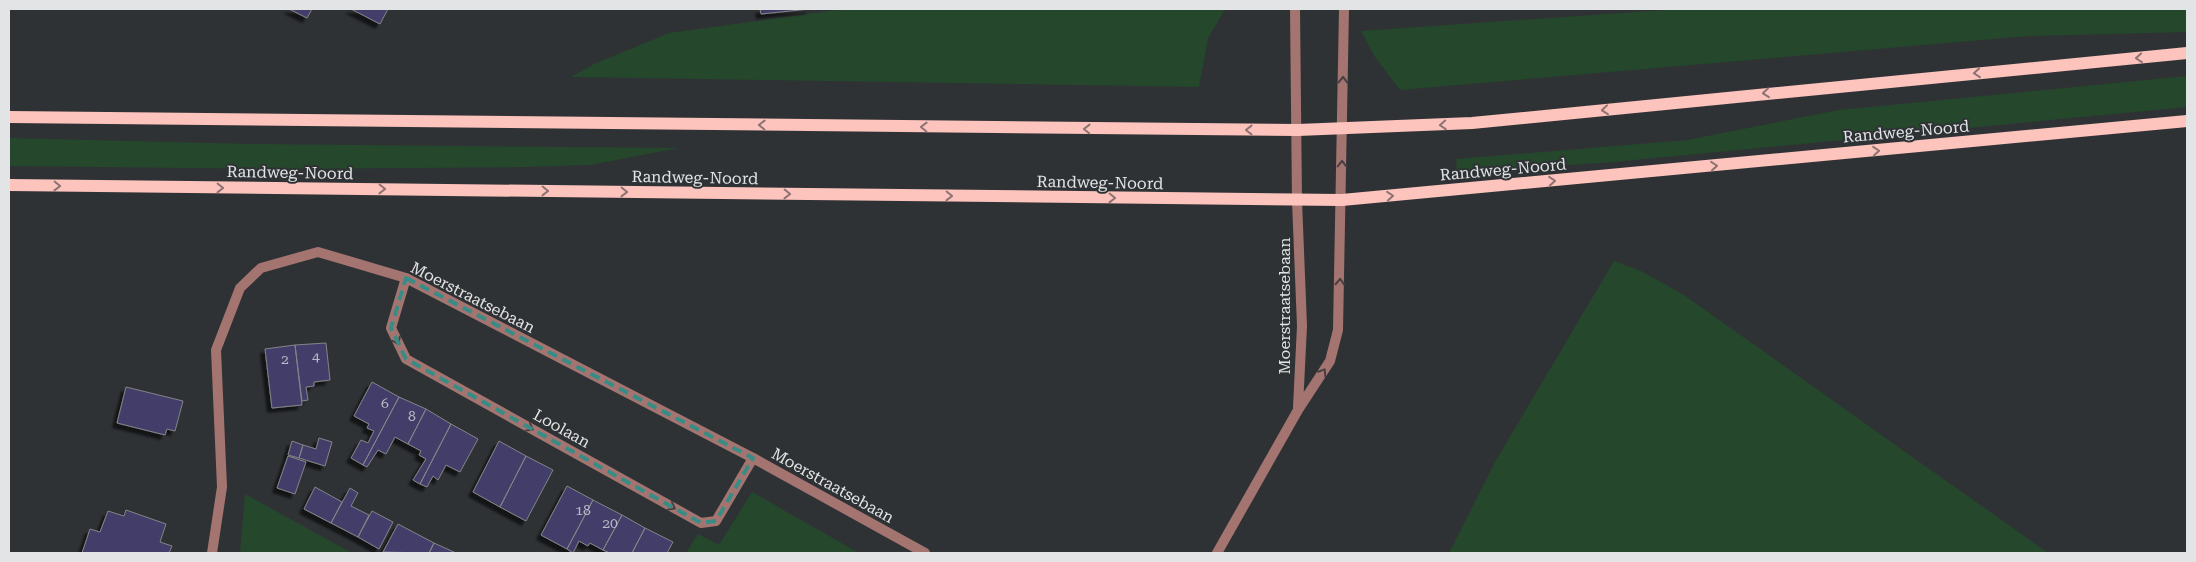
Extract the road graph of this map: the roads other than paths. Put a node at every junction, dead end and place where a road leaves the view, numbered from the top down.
1 (1295, 9) edge
2 (1344, 9) edge
3 (2187, 53) edge
4 (9, 117) edge
5 (2187, 121) edge
6 (1342, 128) junction
7 (1298, 130) junction
8 (9, 185) edge
9 (1342, 200) junction
10 (1297, 201) junction
11 (406, 278) junction
12 (1298, 410) junction
13 (753, 458) junction
14 (212, 553) edge
15 (925, 553) edge
16 (1217, 553) edge

1 - 7 street, Moerstraatsebaan
6 -> 2 street, Moerstraatsebaan
3 -> 6 main road
7 -> 4 main road
9 -> 5 main road, Randweg-Noord
6 - 7 main road
9 -> 6 street, Moerstraatsebaan
7 - 10 street, Moerstraatsebaan
8 -> 10 main road, Randweg-Noord
9 - 10 main road, Randweg-Noord
12 -> 9 street, Moerstraatsebaan
10 - 12 street, Moerstraatsebaan
11 - 13 street, Moerstraatsebaan
11 -> 13 street, Loolaan
11 - 14 street, Moerstraatsebaan
12 - 16 street, Moerstraatsebaan
13 - 15 street, Moerstraatsebaan

